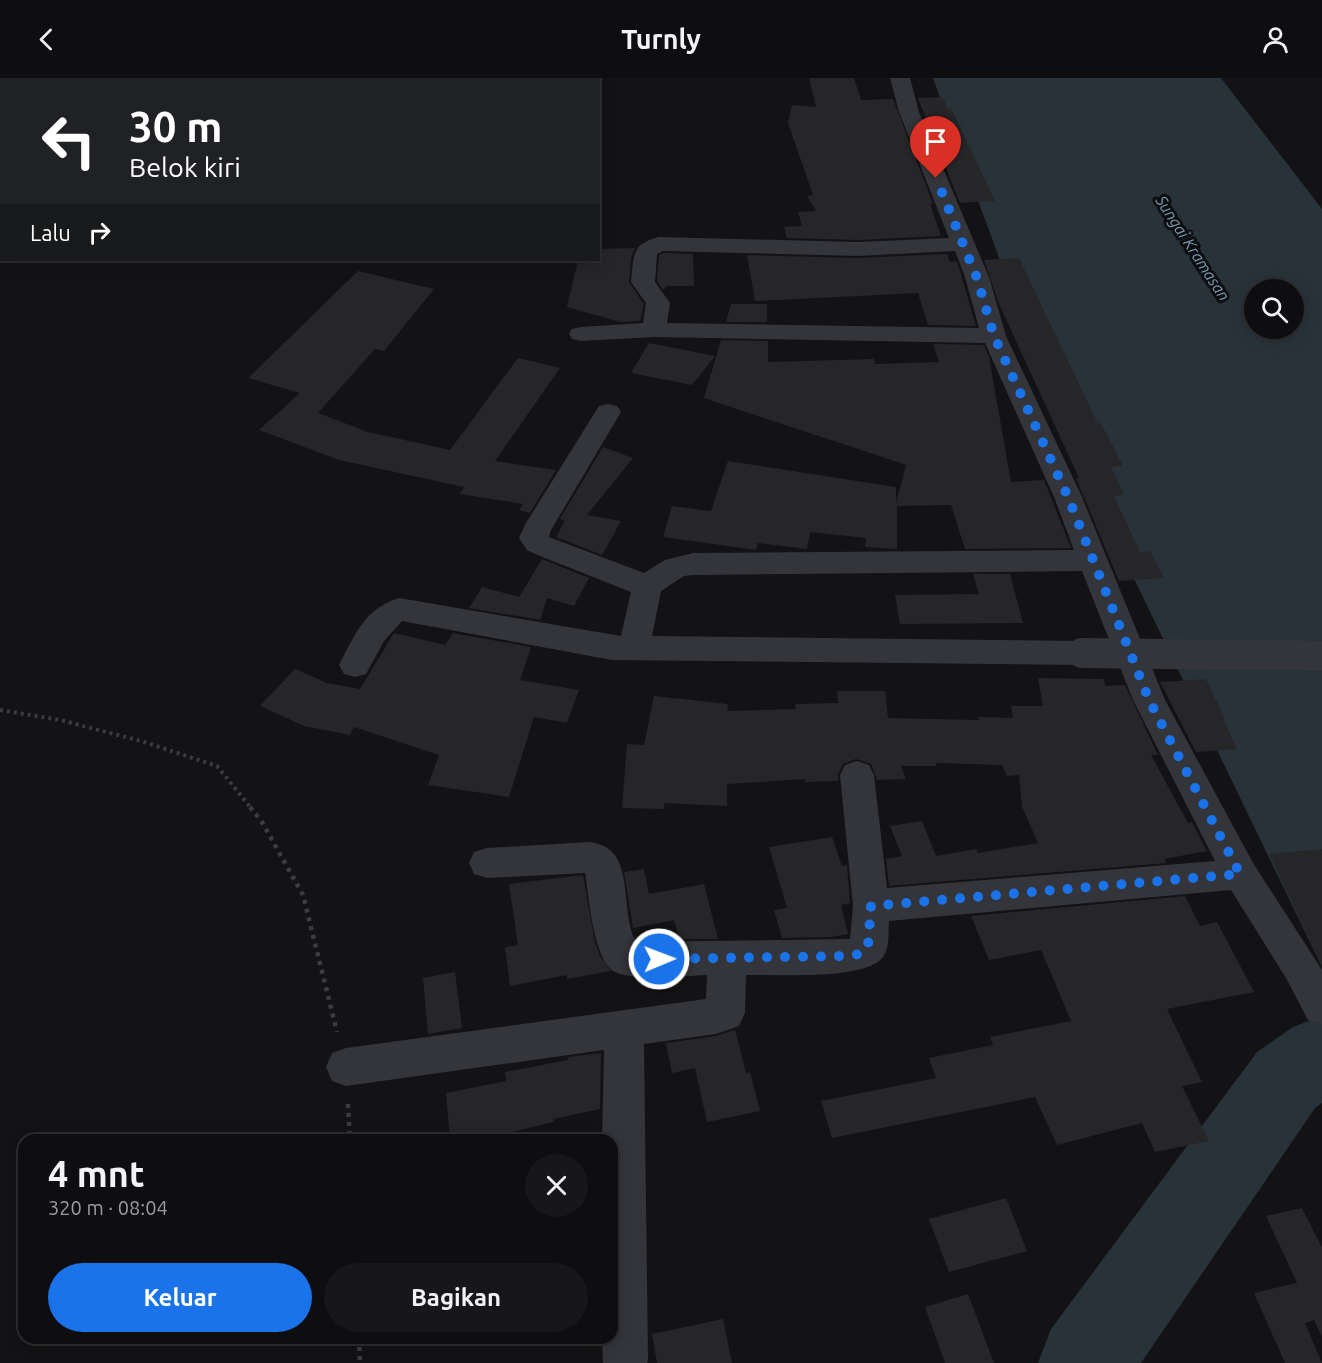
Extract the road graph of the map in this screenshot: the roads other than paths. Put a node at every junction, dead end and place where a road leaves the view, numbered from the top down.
1 (900, 78) edge
2 (963, 244) junction
3 (654, 330) junction
4 (581, 334) dead end
5 (994, 336) junction
6 (608, 412) dead end
7 (1093, 560) junction
8 (647, 586) junction
9 (634, 648) junction
10 (1322, 656) edge
11 (355, 665) dead end
12 (857, 776) dead end
13 (487, 863) dead end
14 (1240, 874) junction
15 (871, 906) junction
16 (727, 958) junction
17 (1322, 1007) edge
18 (624, 1027) junction
19 (346, 1067) road end
20 (626, 1360) dead end

1 - 2 street
2 - 3 street
2 - 5 street
3 - 4 street
3 - 5 street
5 - 7 street
6 - 8 street
7 - 8 street
7 - 14 street
8 - 9 street
9 - 10 street, bridge
9 - 11 street
12 - 15 street
13 - 16 street
14 - 15 street
14 - 17 street
15 - 16 street
16 - 18 street
18 - 19 street
18 - 20 street

